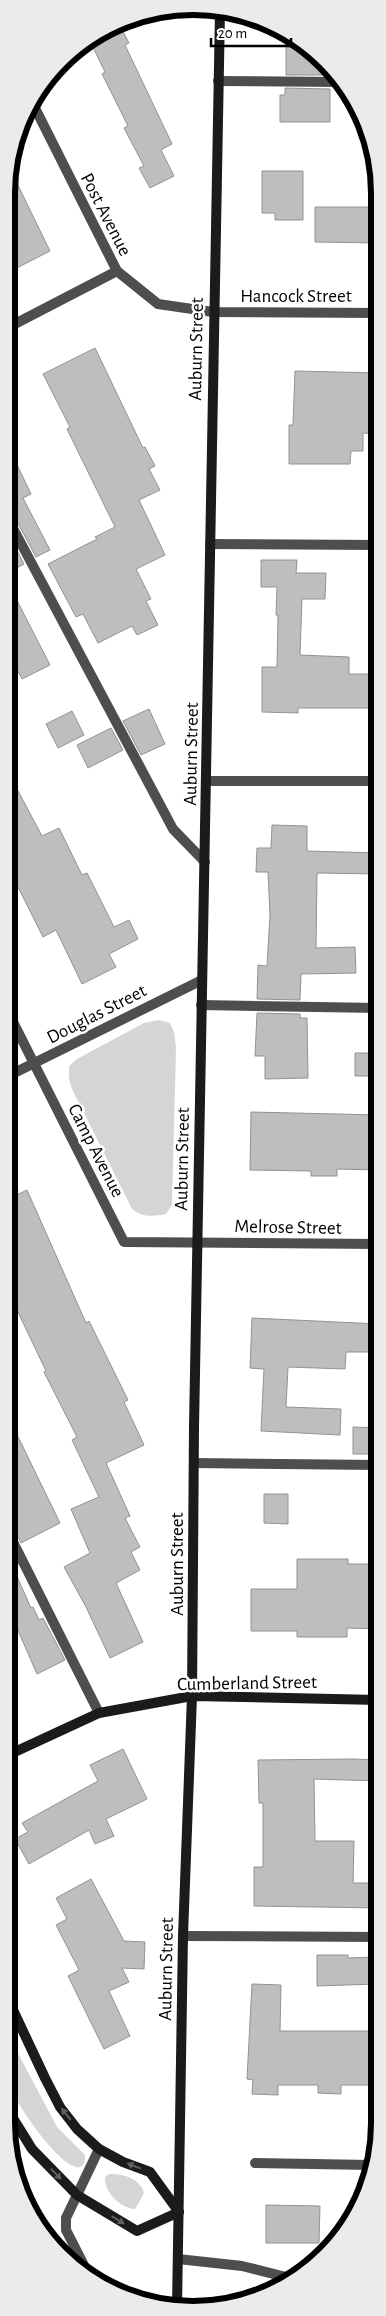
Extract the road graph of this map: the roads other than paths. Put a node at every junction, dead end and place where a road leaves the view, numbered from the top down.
1 (220, 17) edge
2 (218, 81) junction
3 (332, 82) edge
4 (36, 109) edge
5 (117, 271) junction
6 (213, 312) junction
7 (371, 313) edge
8 (15, 324) edge
9 (15, 532) edge
10 (210, 544) junction
11 (371, 545) edge
12 (208, 781) junction
13 (371, 782) edge
14 (205, 862) junction
15 (202, 980) junction
16 (201, 1005) junction
17 (371, 1008) edge
18 (15, 1025) edge
19 (35, 1064) junction
20 (15, 1073) edge
21 (197, 1243) junction
22 (371, 1244) edge
23 (194, 1463) junction
24 (371, 1465) edge
25 (15, 1546) edge
26 (192, 1696) junction
27 (371, 1700) edge
28 (99, 1713) junction
29 (15, 1752) edge
30 (183, 1936) junction
31 (371, 1936) edge
32 (15, 2023) edge
33 (15, 2122) edge
34 (99, 2149) junction
35 (255, 2164) dead end
36 (366, 2165) edge
37 (77, 2195) junction
38 (179, 2212) junction
39 (178, 2259) junction
40 (82, 2262) edge
41 (283, 2276) edge
42 (177, 2300) edge

1 - 2 main road, Auburn Street
2 - 3 street
2 - 6 main road, Auburn Street
4 - 5 street, Post Avenue
5 - 6 street, Post Avenue
5 - 8 street
6 - 7 street, Hancock Street
6 - 10 main road, Auburn Street
9 - 14 street
10 - 11 street
10 - 12 main road, Auburn Street
12 - 13 street
12 - 14 main road, Auburn Street
14 - 15 main road, Auburn Street
15 - 16 main road, Auburn Street
15 - 19 street, Douglas Street
16 - 17 street
16 - 21 main road, Auburn Street
18 - 19 street, Camp Avenue
19 - 20 street, Douglas Street
19 - 21 street, Camp Avenue
21 - 22 street, Melrose Street
21 - 23 main road, Auburn Street
23 - 24 street
23 - 26 main road, Auburn Street
25 - 28 street
26 - 27 main road, Cumberland Street
26 - 28 main road, Cumberland Street
26 - 30 main road, Auburn Street
28 - 29 main road, Cumberland Street
30 - 31 street
30 - 38 main road, Auburn Street
34 -> 32 main road
33 -> 37 main road
34 - 37 street
38 -> 34 main road
35 - 36 street
37 -> 38 main road
37 - 40 street
38 - 39 main road, Auburn Street
39 - 41 street
39 - 42 main road, Auburn Street

